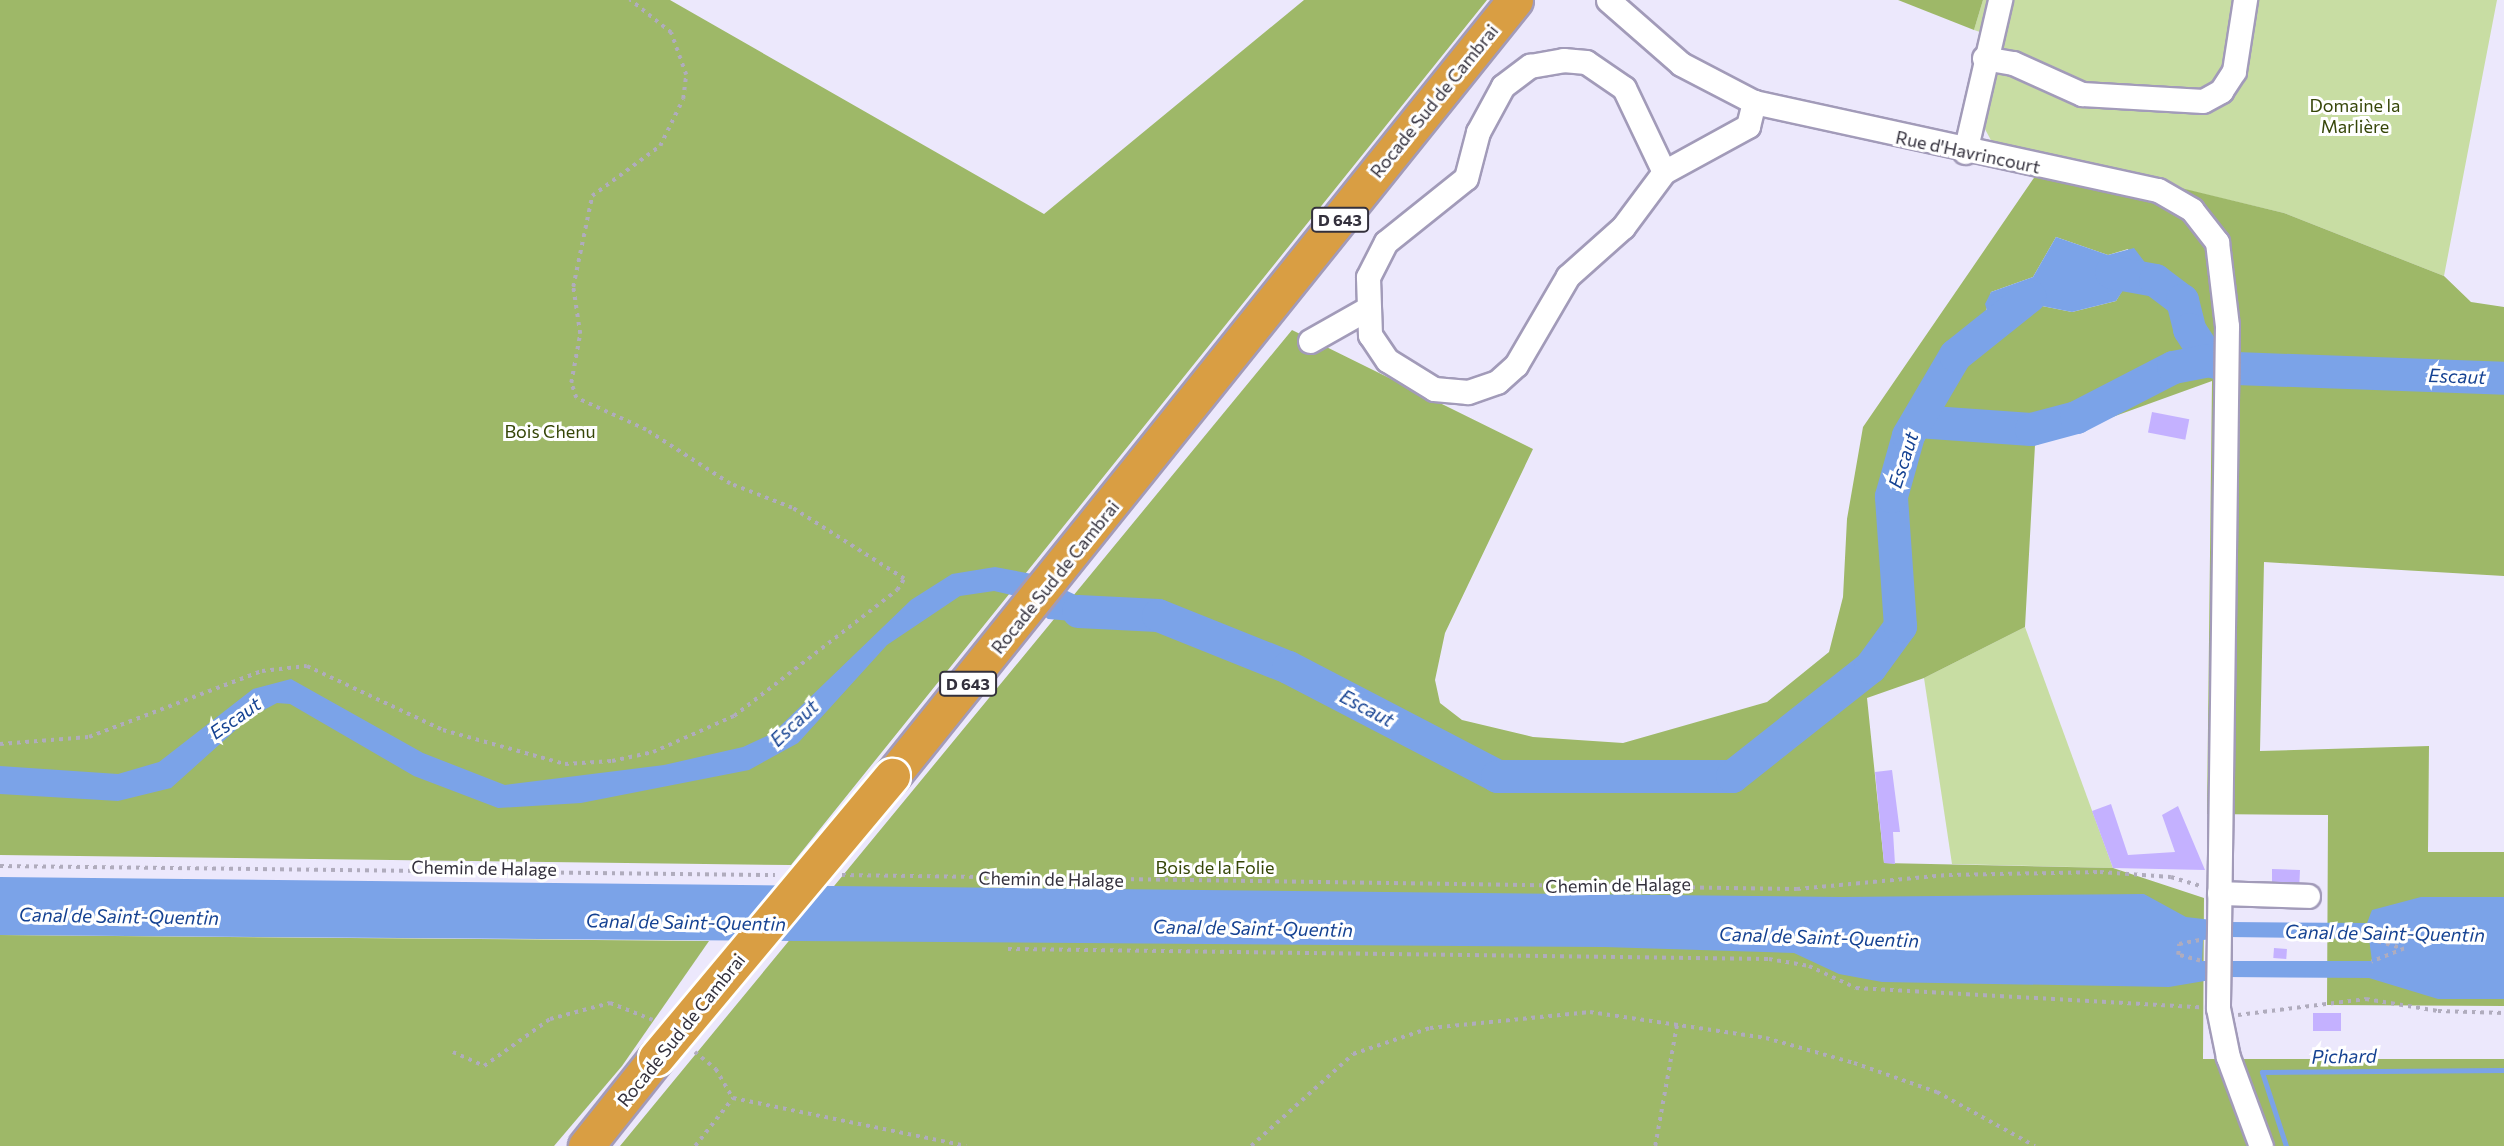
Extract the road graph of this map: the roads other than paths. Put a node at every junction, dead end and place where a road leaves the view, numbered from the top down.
1 (1515, 0) edge
2 (1608, 0) edge
3 (2000, 0) edge
4 (2245, 0) edge
5 (1984, 58) junction
6 (1754, 102) junction
7 (1965, 152) junction
8 (1664, 172) junction
9 (1365, 310) junction
10 (1310, 341) dead end
11 (2219, 896) junction
12 (2308, 896) dead end
13 (586, 1146) edge
14 (2261, 1146) edge

1 - 13 highway, Rocade Sud de Cambrai / D 643, bridge
2 - 6 street, Rue d'Havrincourt
3 - 5 street
4 - 5 street
5 - 7 street
6 - 7 street, Rue d'Havrincourt
6 - 8 street
7 - 11 street, Rue d'Havrincourt
8 - 9 street
8 - 9 street
9 - 10 street
11 - 12 street
11 - 14 street, Rue d'Havrincourt

